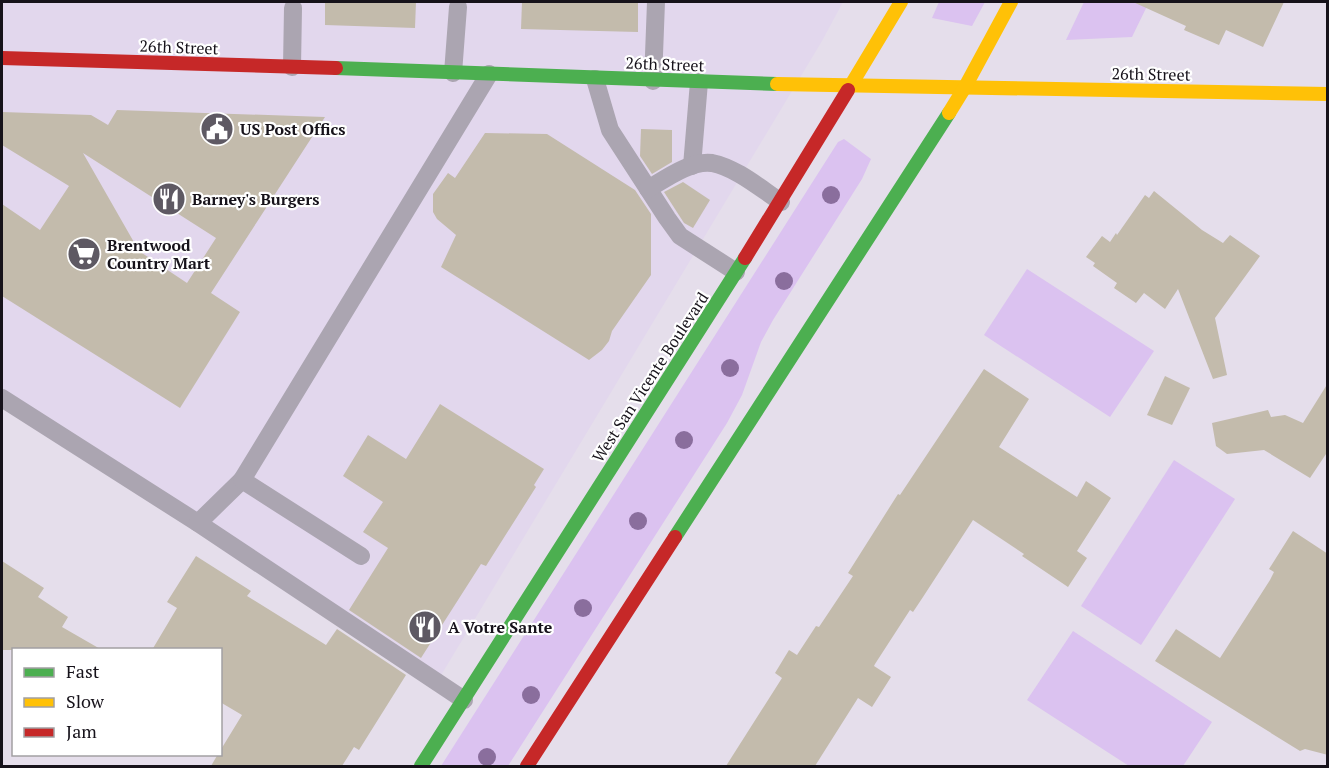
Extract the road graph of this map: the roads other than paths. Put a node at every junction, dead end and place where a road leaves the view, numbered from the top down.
1 (656, 2) edge
2 (901, 2) edge
3 (1011, 2) edge
4 (458, 7) dead end
5 (293, 8) dead end
6 (2, 58) edge
7 (292, 67) junction
8 (453, 73) junction
9 (489, 74) junction
10 (595, 79) junction
11 (652, 81) junction
12 (699, 82) junction
13 (852, 86) junction
14 (965, 87) junction
15 (1328, 94) edge
16 (692, 166) junction
17 (648, 189) junction
18 (781, 202) junction
19 (736, 272) junction
20 (2, 398) edge
21 (242, 480) junction
22 (193, 520) junction
23 (361, 556) dead end
24 (464, 700) junction
25 (421, 766) edge
26 (527, 766) edge

1 - 11 lane
2 - 13 main road, West San Vicente Boulevard
3 - 14 main road
4 - 8 lane
5 - 7 lane
6 - 7 main road, 26th Street
7 - 8 main road, 26th Street
8 - 9 main road, 26th Street
9 - 10 main road, 26th Street
9 - 21 lane
10 - 11 main road, 26th Street
10 - 17 lane
11 - 12 main road, 26th Street
12 - 13 main road, 26th Street
12 - 16 lane
13 - 14 main road, 26th Street
13 - 18 main road, West San Vicente Boulevard
14 - 15 main road, 26th Street
14 - 26 main road
16 - 17 lane
16 - 18 lane
17 - 19 lane
18 - 19 main road, West San Vicente Boulevard
19 - 24 main road, West San Vicente Boulevard
20 - 22 lane
21 - 22 lane
21 - 23 lane
22 - 24 lane
24 - 25 main road, West San Vicente Boulevard

